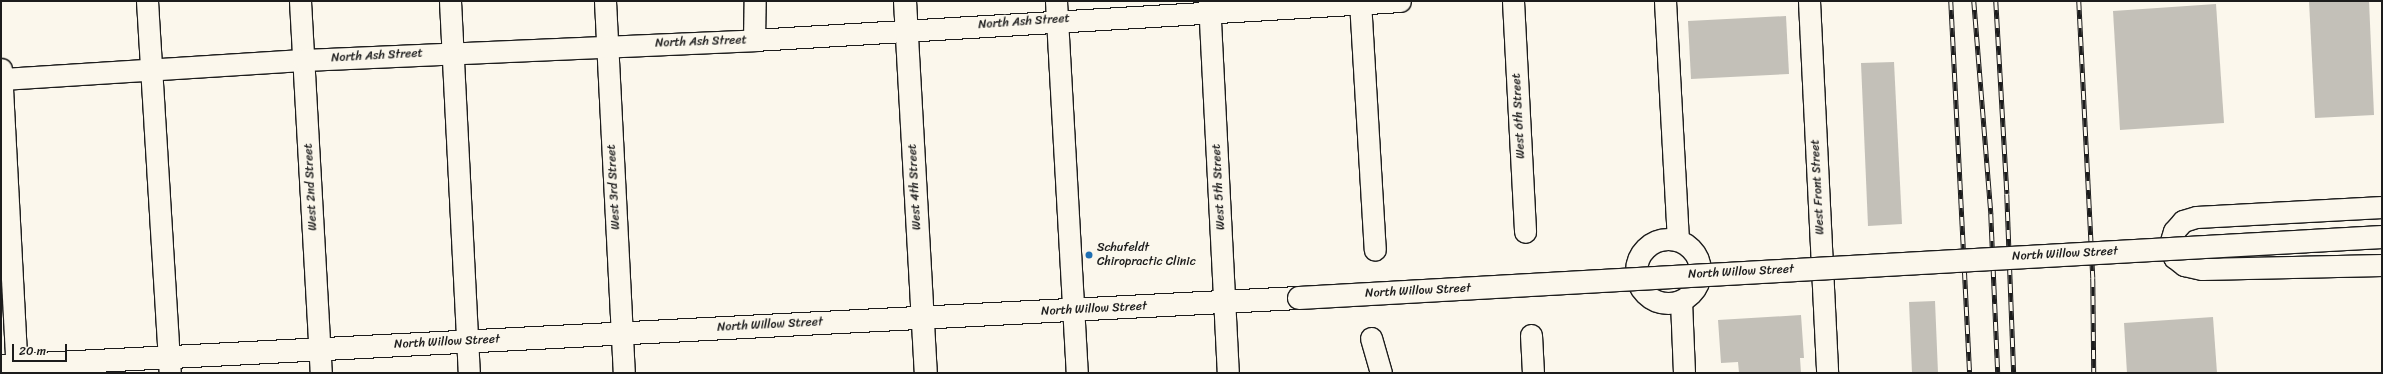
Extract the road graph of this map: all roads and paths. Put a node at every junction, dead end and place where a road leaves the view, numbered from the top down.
1 (147, 1) edge
2 (300, 1) edge
3 (450, 1) edge
4 (605, 1) edge
5 (755, 1) edge
6 (905, 1) edge
7 (1400, 1) edge
8 (1513, 1) edge
9 (1665, 1) edge
10 (1809, 1) edge
11 (1360, 2) edge
12 (1209, 6) edge
13 (1056, 11) edge
14 (906, 30) junction
15 (754, 40) junction
16 (608, 46) junction
17 (452, 53) junction
18 (303, 60) junction
19 (1, 69) edge
20 (152, 69) junction
21 (1, 78) edge
22 (2382, 207) edge
23 (1525, 232) dead end
24 (2382, 237) edge
25 (1678, 240) junction
26 (1374, 250) dead end
27 (1821, 263) junction
28 (2382, 265) edge
29 (1700, 270) junction
30 (1225, 302) junction
31 (1681, 302) junction
32 (1074, 310) junction
33 (923, 318) junction
34 (622, 333) junction
35 (1531, 335) dead end
36 (1371, 338) dead end
37 (468, 341) junction
38 (320, 349) junction
39 (170, 365) edge
40 (12, 368) edge
41 (321, 373) edge
42 (469, 373) edge
43 (624, 373) edge
44 (926, 373) edge
45 (1077, 373) edge
46 (1228, 373) edge
47 (1381, 373) edge
48 (1533, 373) edge
49 (1684, 373) edge
50 (1827, 373) edge

1 - 20 street
2 - 18 street, West 2nd Street
3 - 17 street
4 - 16 street, West 3rd Street
5 - 15 street
6 - 14 main road, West 4th Street
7 - 11 street, North Ash Street
8 - 23 street, West 6th Street
9 - 25 street
10 - 27 street, West Front Street
11 - 12 street, North Ash Street
11 - 26 street
12 - 13 street, North Ash Street
12 - 30 street, West 5th Street
13 - 14 street, North Ash Street
13 - 32 street
14 - 15 street, North Ash Street
14 - 33 main road, West 4th Street
15 - 16 street, North Ash Street
16 - 17 street, North Ash Street
16 - 34 street, West 3rd Street
17 - 18 street, North Ash Street
17 - 37 street
18 - 20 street, North Ash Street
18 - 38 street, West 2nd Street
19 - 21 street
20 - 21 street, North Ash Street
20 - 39 street
21 - 40 street
22 - 28 street
24 - 30 main road, North Willow Street, bridge
25 - 29 street
25 - 31 street
27 - 29 street, North Willow Street
27 - 50 street, West Front Street
29 - 31 street
30 - 32 main road, North Willow Street
30 - 46 street, West 5th Street
31 - 49 street
32 - 33 main road, North Willow Street
32 - 45 street
33 - 34 main road, North Willow Street
33 - 44 main road, West 4th Street
34 - 37 main road, North Willow Street
34 - 43 street, West 3rd Street
35 - 48 street
36 - 47 street
37 - 38 main road, North Willow Street
37 - 42 street
38 - 39 main road, North Willow Street
38 - 41 street, West 2nd Street
39 - 40 main road, North Willow Street

